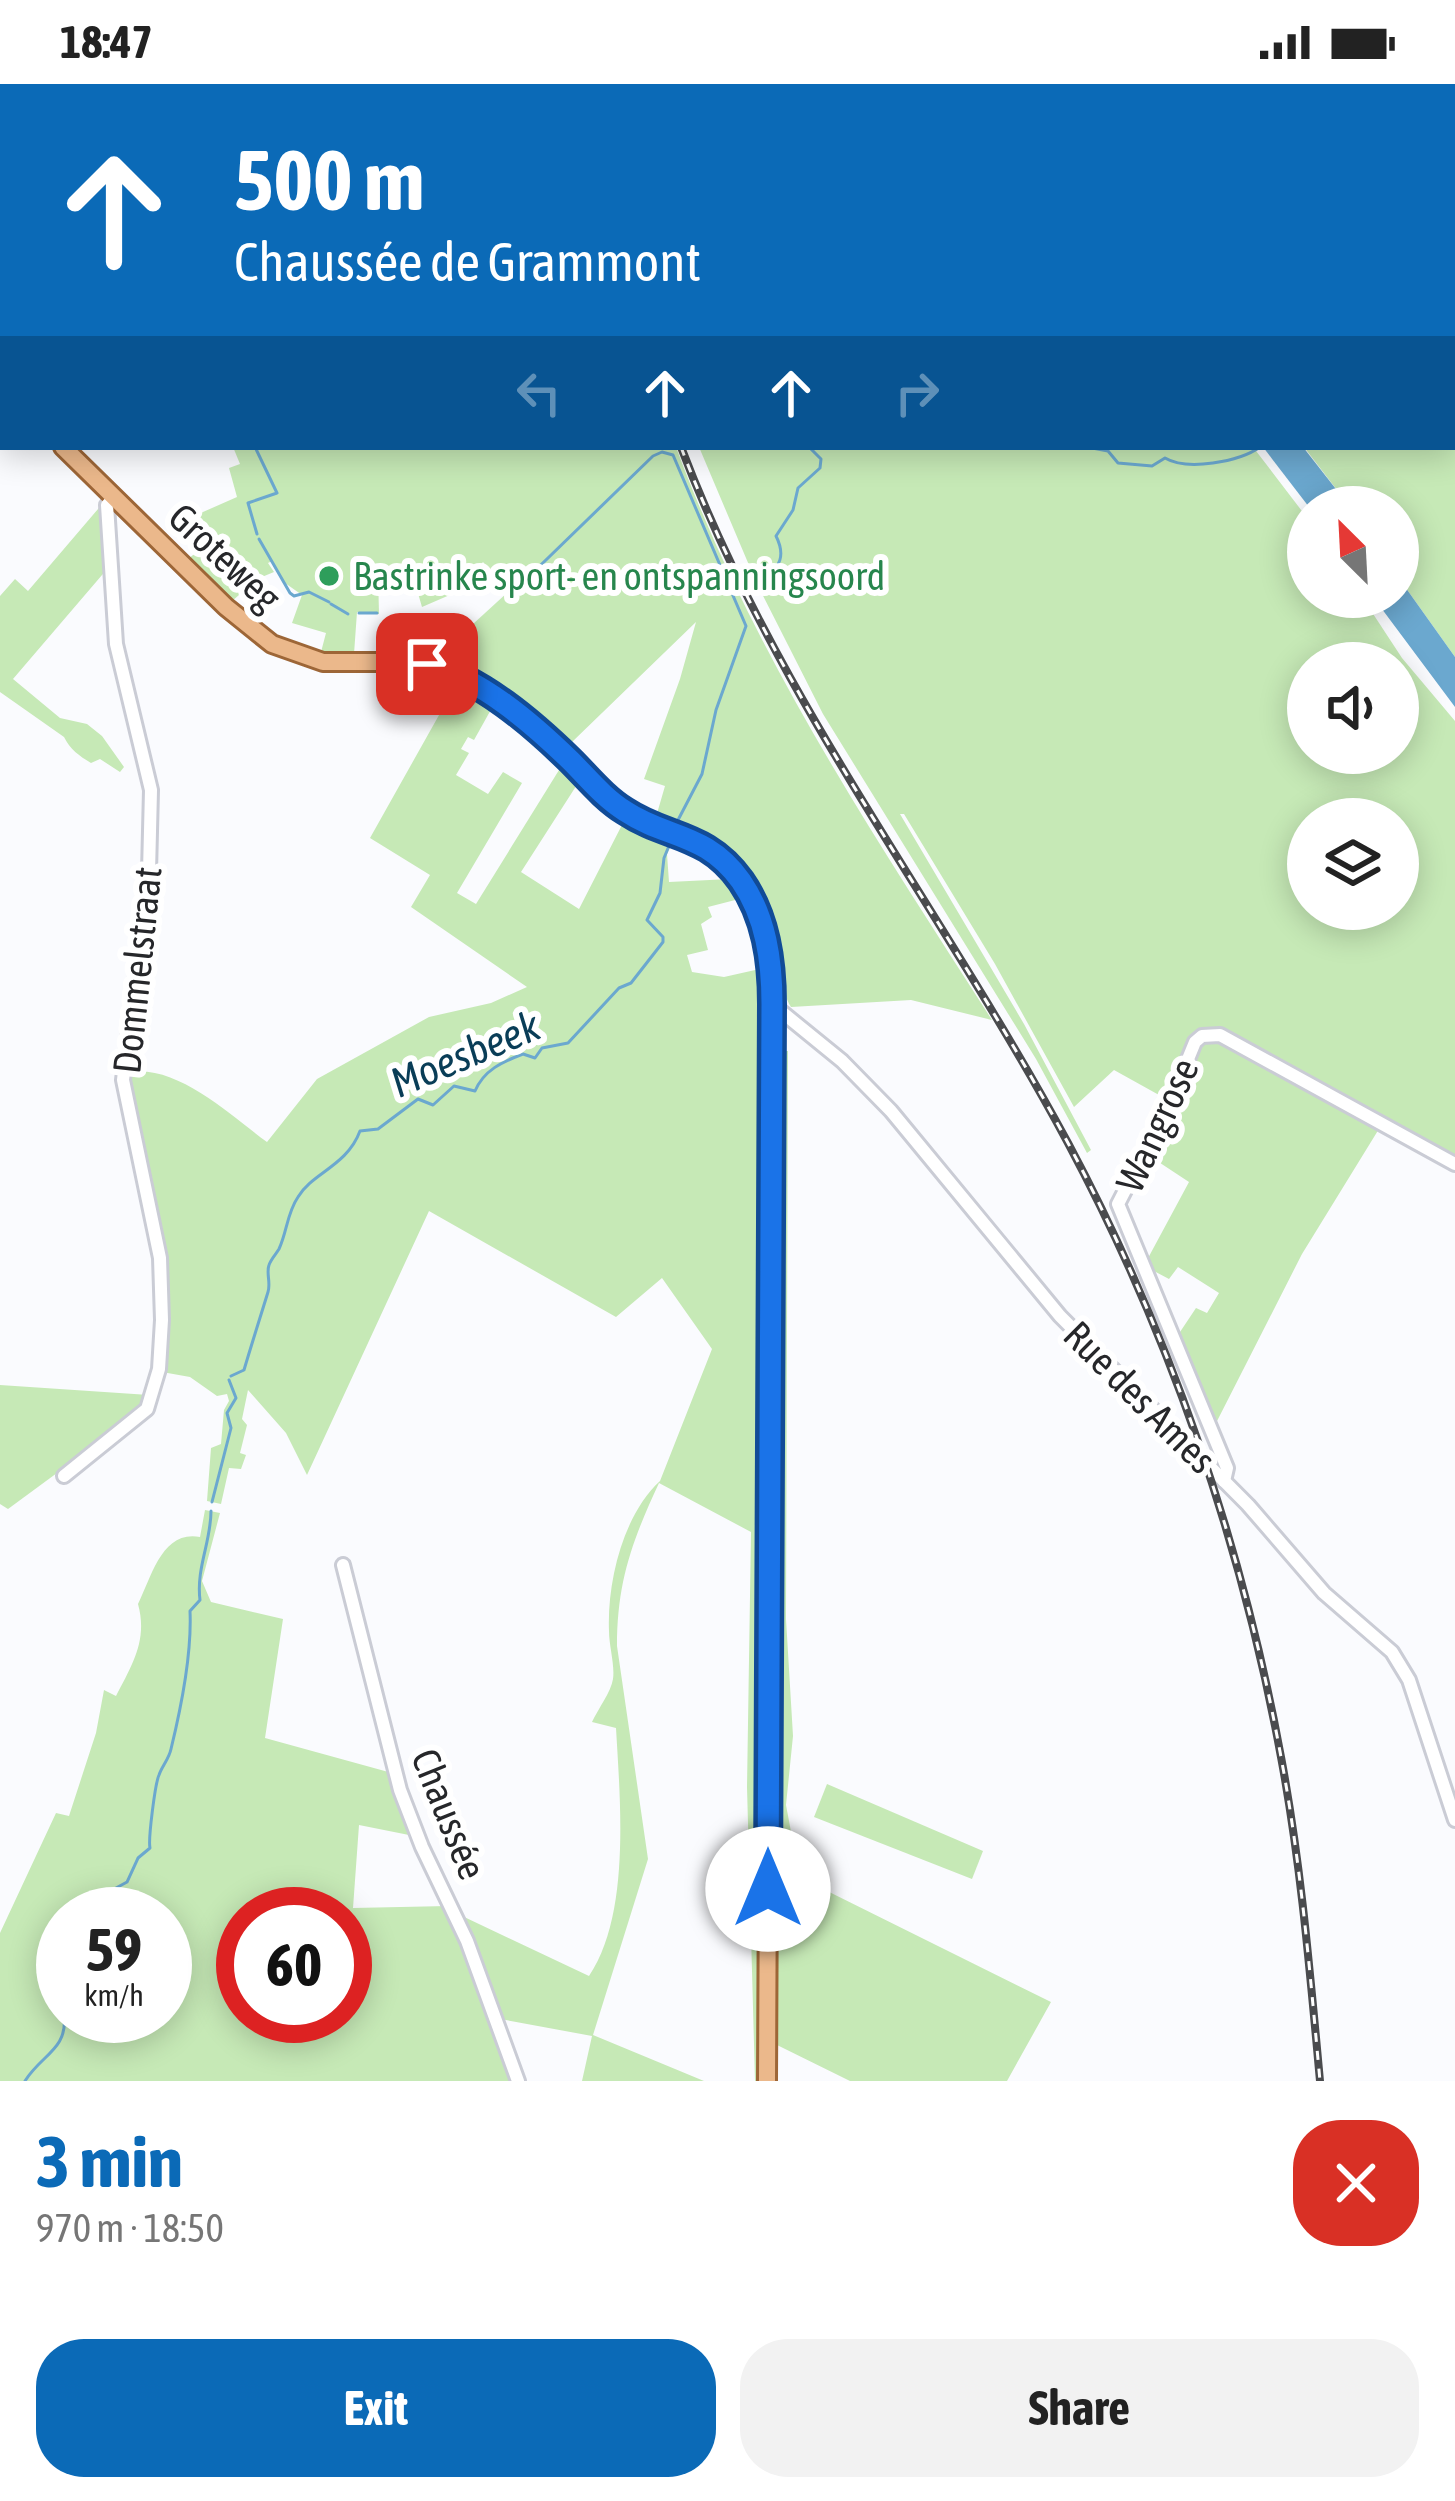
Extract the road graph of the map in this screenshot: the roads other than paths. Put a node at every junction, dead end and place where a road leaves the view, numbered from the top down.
1 (66, 450) edge
2 (114, 498) junction
3 (772, 1004) junction
4 (1455, 1164) edge
5 (64, 1476) dead end
6 (1224, 1481) junction
7 (344, 1565) dead end
8 (1455, 1820) edge
9 (518, 2081) edge
10 (767, 2081) edge

1 - 2 main road, Groteweg
2 - 3 main road, Groteweg
2 - 5 street, Dommelstraat
3 - 6 street, Rue des Ames
3 - 10 main road, Groteweg
4 - 6 street, Wangrose
6 - 8 street, Rue des Ames
7 - 9 street, Chaussée

